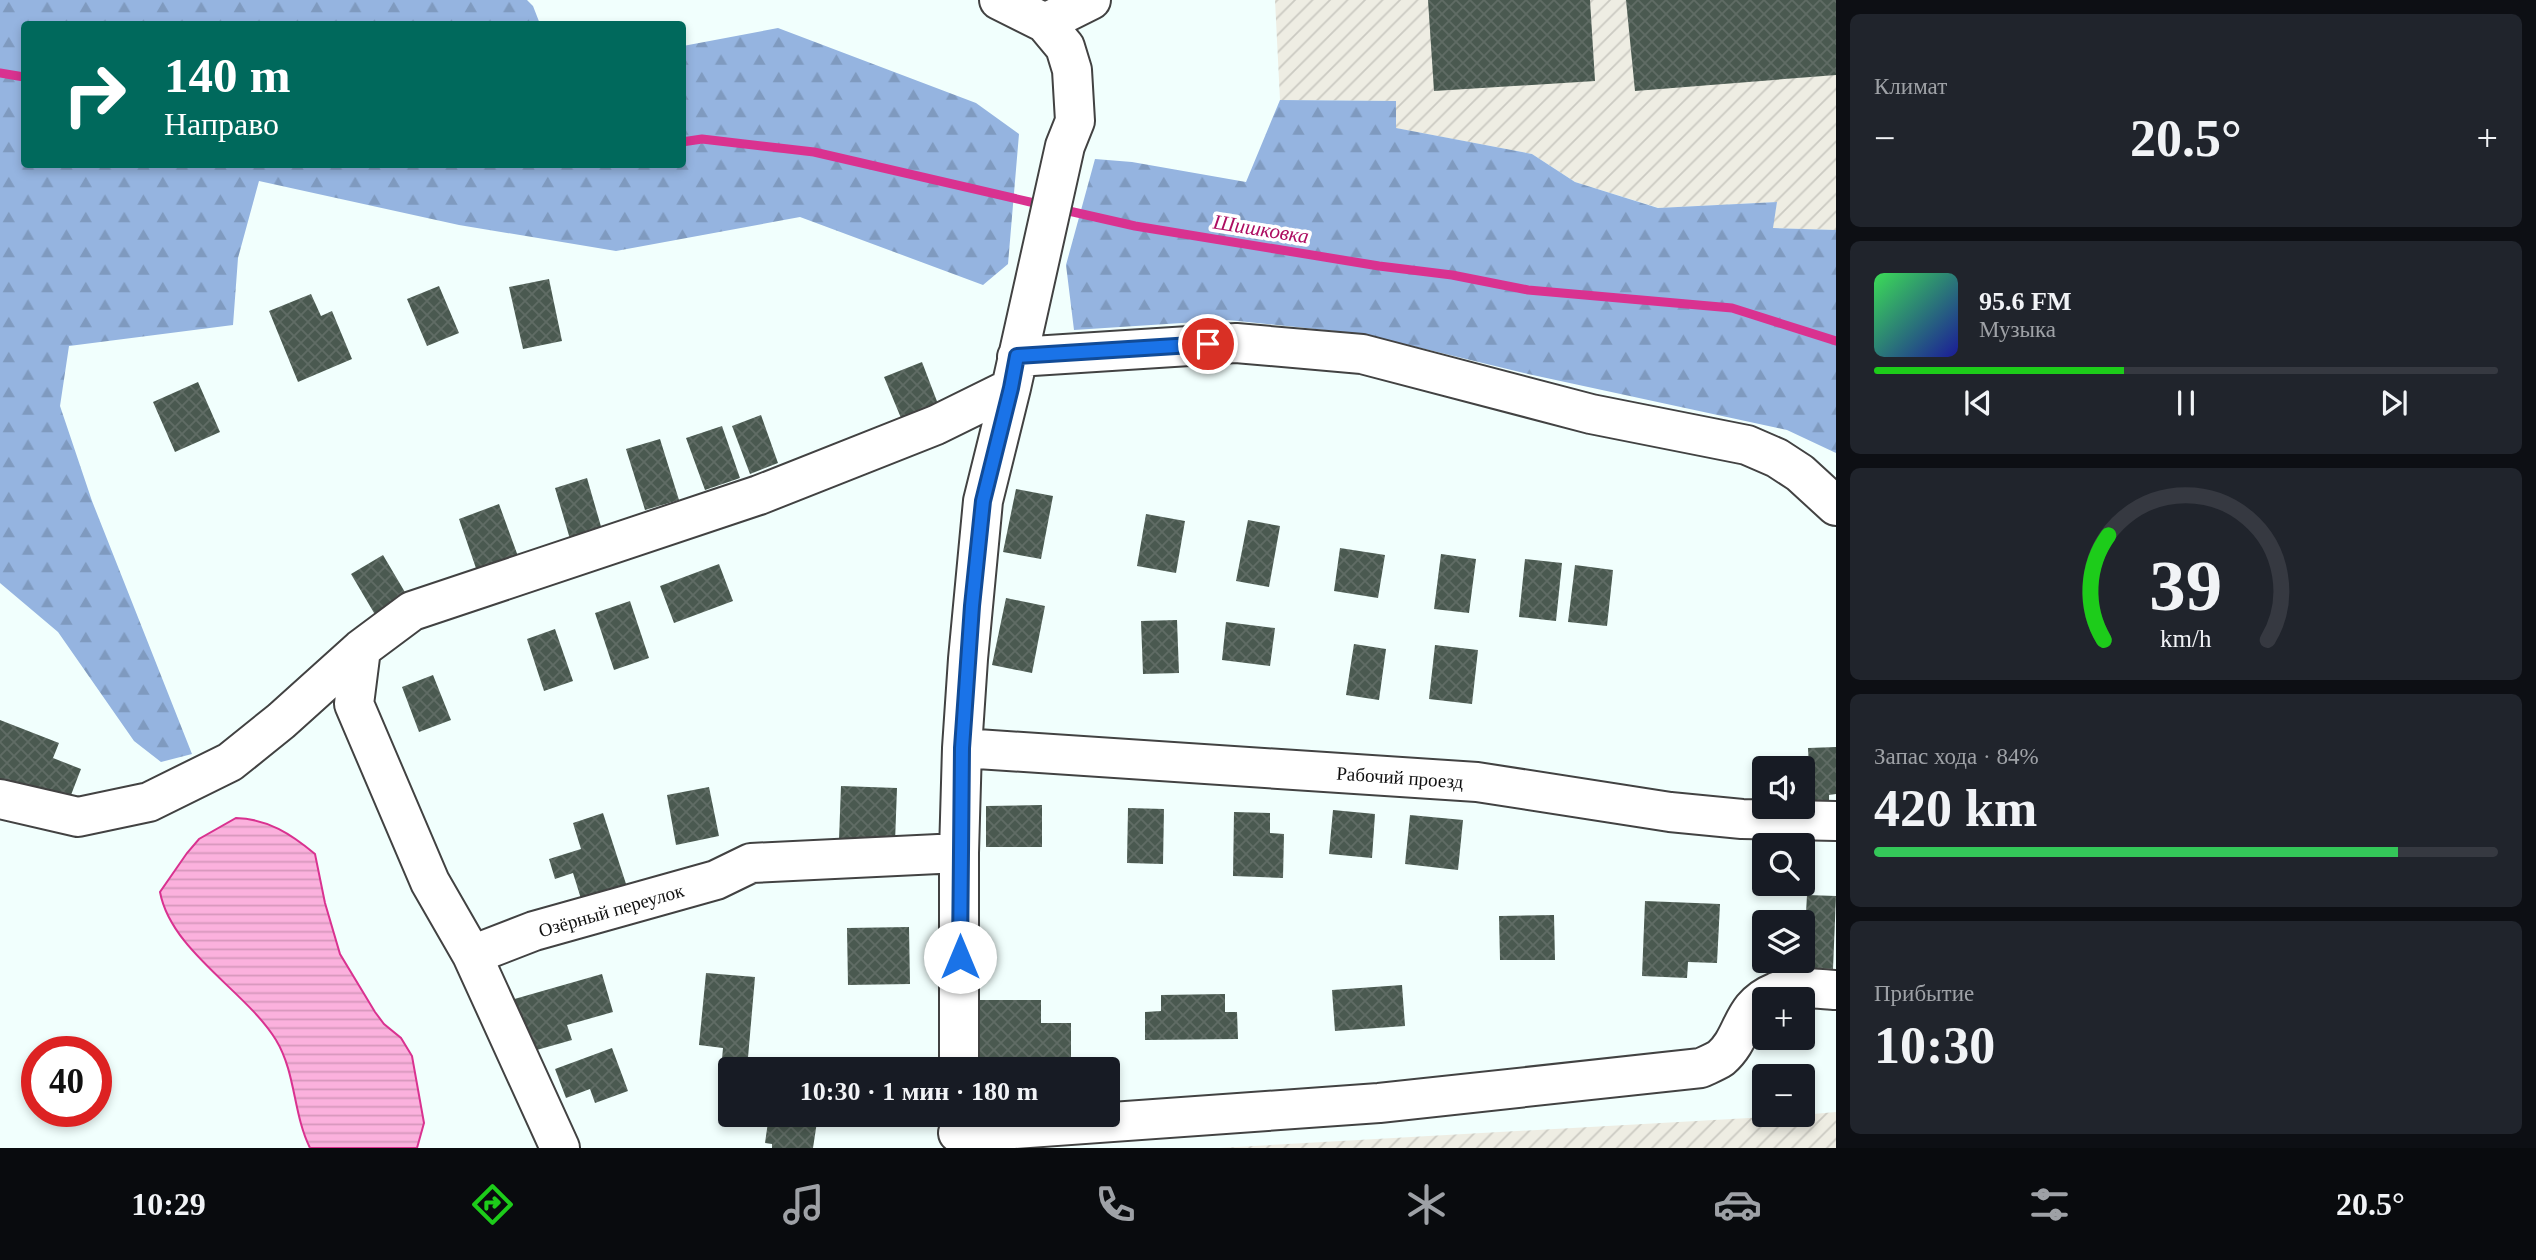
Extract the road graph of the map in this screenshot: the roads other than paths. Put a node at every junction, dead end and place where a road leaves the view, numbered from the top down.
1 (999, 0) edge
2 (1091, 0) edge
3 (1045, 23) junction
4 (1014, 372) junction
5 (1836, 506) edge
6 (361, 649) junction
7 (962, 748) junction
8 (0, 799) edge
9 (1836, 821) edge
10 (960, 853) junction
11 (472, 955) junction
12 (1836, 990) edge
13 (959, 1057) edge
14 (959, 1132) edge
15 (560, 1148) edge

1 - 3 street
2 - 3 street
3 - 4 street
4 - 5 street
4 - 6 street
4 - 7 street
6 - 8 street
6 - 11 street
7 - 9 street, Рабочий проезд
7 - 10 street
10 - 11 street, Озёрный переулок
10 - 13 street
11 - 15 street
12 - 14 street

